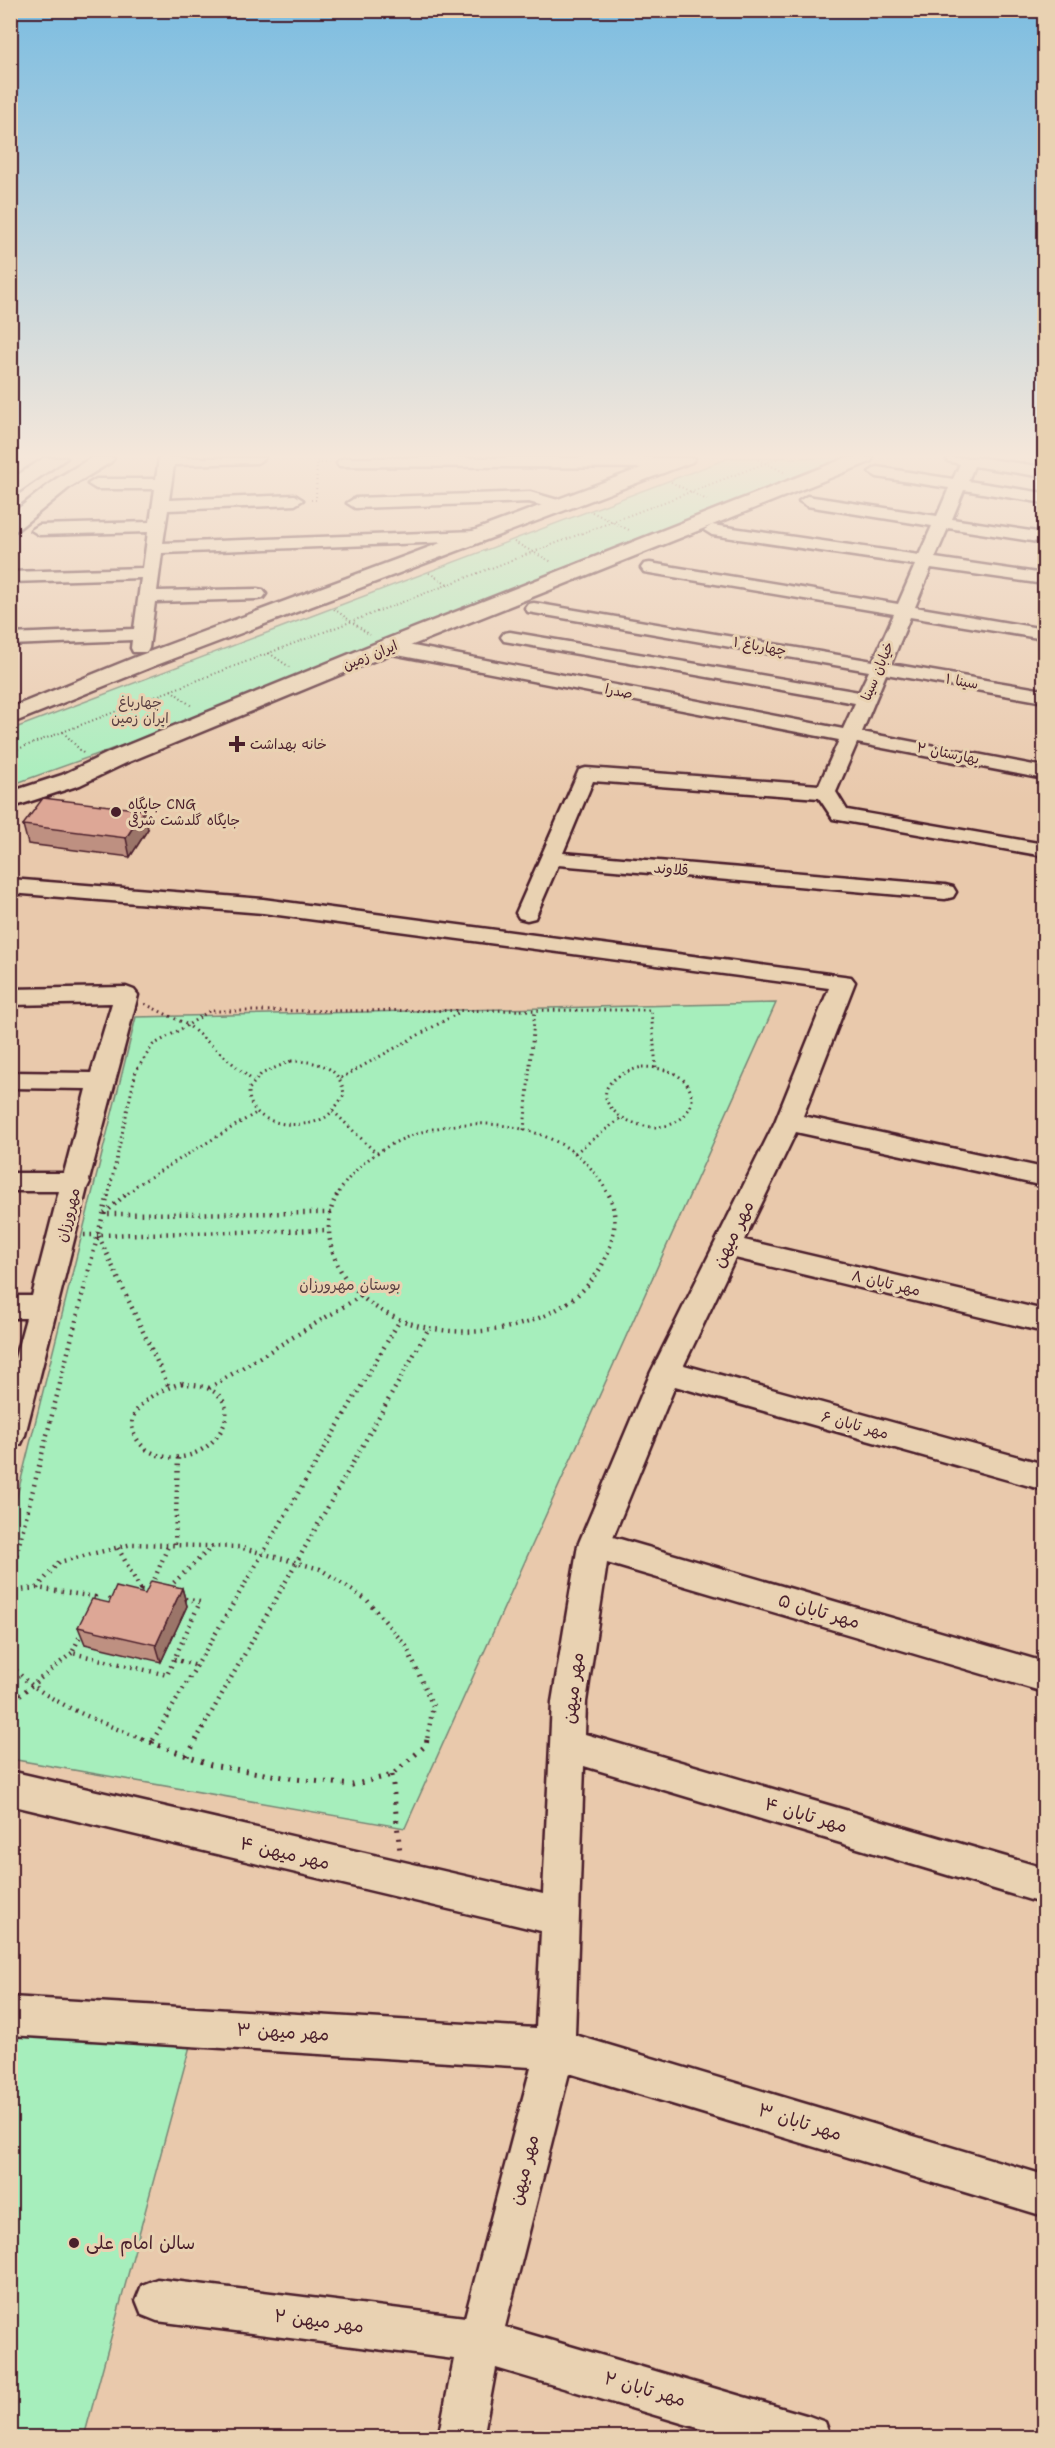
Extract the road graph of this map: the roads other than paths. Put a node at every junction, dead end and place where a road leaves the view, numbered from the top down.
1 (380, 572) edge
2 (578, 572) edge
3 (676, 572) edge
4 (920, 572) edge
5 (996, 572) edge
6 (150, 573) joint
7 (10, 577) edge
8 (1044, 579) edge
9 (256, 594) dead end
10 (147, 597) junction
11 (534, 608) dead end
12 (903, 610) junction
13 (1044, 634) edge
14 (510, 637) dead end
15 (10, 640) edge
16 (387, 647) junction
17 (670, 665) junction
18 (879, 667) junction
19 (1044, 696) edge
20 (651, 697) junction
21 (865, 699) junction
22 (10, 717) edge
23 (851, 734) junction
24 (106, 762) junction
25 (1044, 773) edge
26 (10, 792) edge
27 (826, 792) junction
28 (10, 801) edge
29 (1044, 850) edge
30 (549, 858) junction
31 (10, 886) edge
32 (945, 892) dead end
33 (526, 913) dead end
34 (10, 997) edge
35 (10, 1080) edge
36 (102, 1081) junction
37 (788, 1122) junction
38 (1044, 1177) edge
39 (10, 1182) edge
40 (77, 1182) junction
41 (727, 1246) junction
42 (10, 1307) edge
43 (44, 1307) junction
44 (1044, 1321) edge
45 (666, 1372) junction
46 (10, 1435) edge
47 (1044, 1477) edge
48 (594, 1545) junction
49 (1044, 1677) edge
50 (567, 1745) junction
51 (10, 1788) edge
52 (1044, 1886) edge
53 (560, 1917) junction
54 (10, 2016) edge
55 (555, 2049) junction
56 (1044, 2195) edge
57 (157, 2300) dead end
58 (480, 2341) junction
59 (460, 2438) edge
60 (809, 2438) edge

1 - 22 main road
2 - 16 main road, ایران زمین
3 - 12 street
4 - 12 street, خیابان سینا
5 - 8 street
6 - 7 street
6 - 10 street
9 - 10 street
10 - 15 street
11 - 18 street, چهارباغ ۱
12 - 13 street
12 - 18 street, خیابان سینا
14 - 17 street
16 - 20 street, صدرا
16 - 24 main road, ایران زمین
17 - 20 street
17 - 21 street
18 - 19 street, سینا ۱
18 - 21 street, خیابان سینا
20 - 23 street, صدرا
21 - 23 street, خیابان سینا
23 - 25 street, بهارستان ۲
23 - 27 street, خیابان سینا
24 - 26 main road
24 - 28 main road, ایران زمین
27 - 29 street
27 - 30 street
30 - 32 street, قلاوند
30 - 33 street
31 - 37 street, مهر میهن
34 - 36 street, مهرورزان
35 - 36 street
36 - 40 street, مهرورزان
37 - 38 street
37 - 41 street, مهر میهن
39 - 40 street
40 - 43 street, مهرورزان
41 - 44 street, مهر تابان ۸
41 - 45 street, مهر میهن
42 - 43 street
43 - 46 street, مهرورزان
45 - 47 street, مهر تابان ۶
45 - 48 street, مهر میهن
48 - 49 street, مهر تابان ۵
48 - 50 street, مهر میهن
50 - 52 street, مهر تابان ۴
50 - 53 street, مهر میهن
51 - 53 street, مهر میهن ۴
53 - 55 street, مهر میهن
54 - 55 street, مهر میهن ۳
55 - 56 street, مهر تابان ۳
55 - 58 street, مهر میهن
57 - 58 street, مهر میهن ۲
58 - 59 street, مهر میهن
58 - 60 street, مهر تابان ۲

